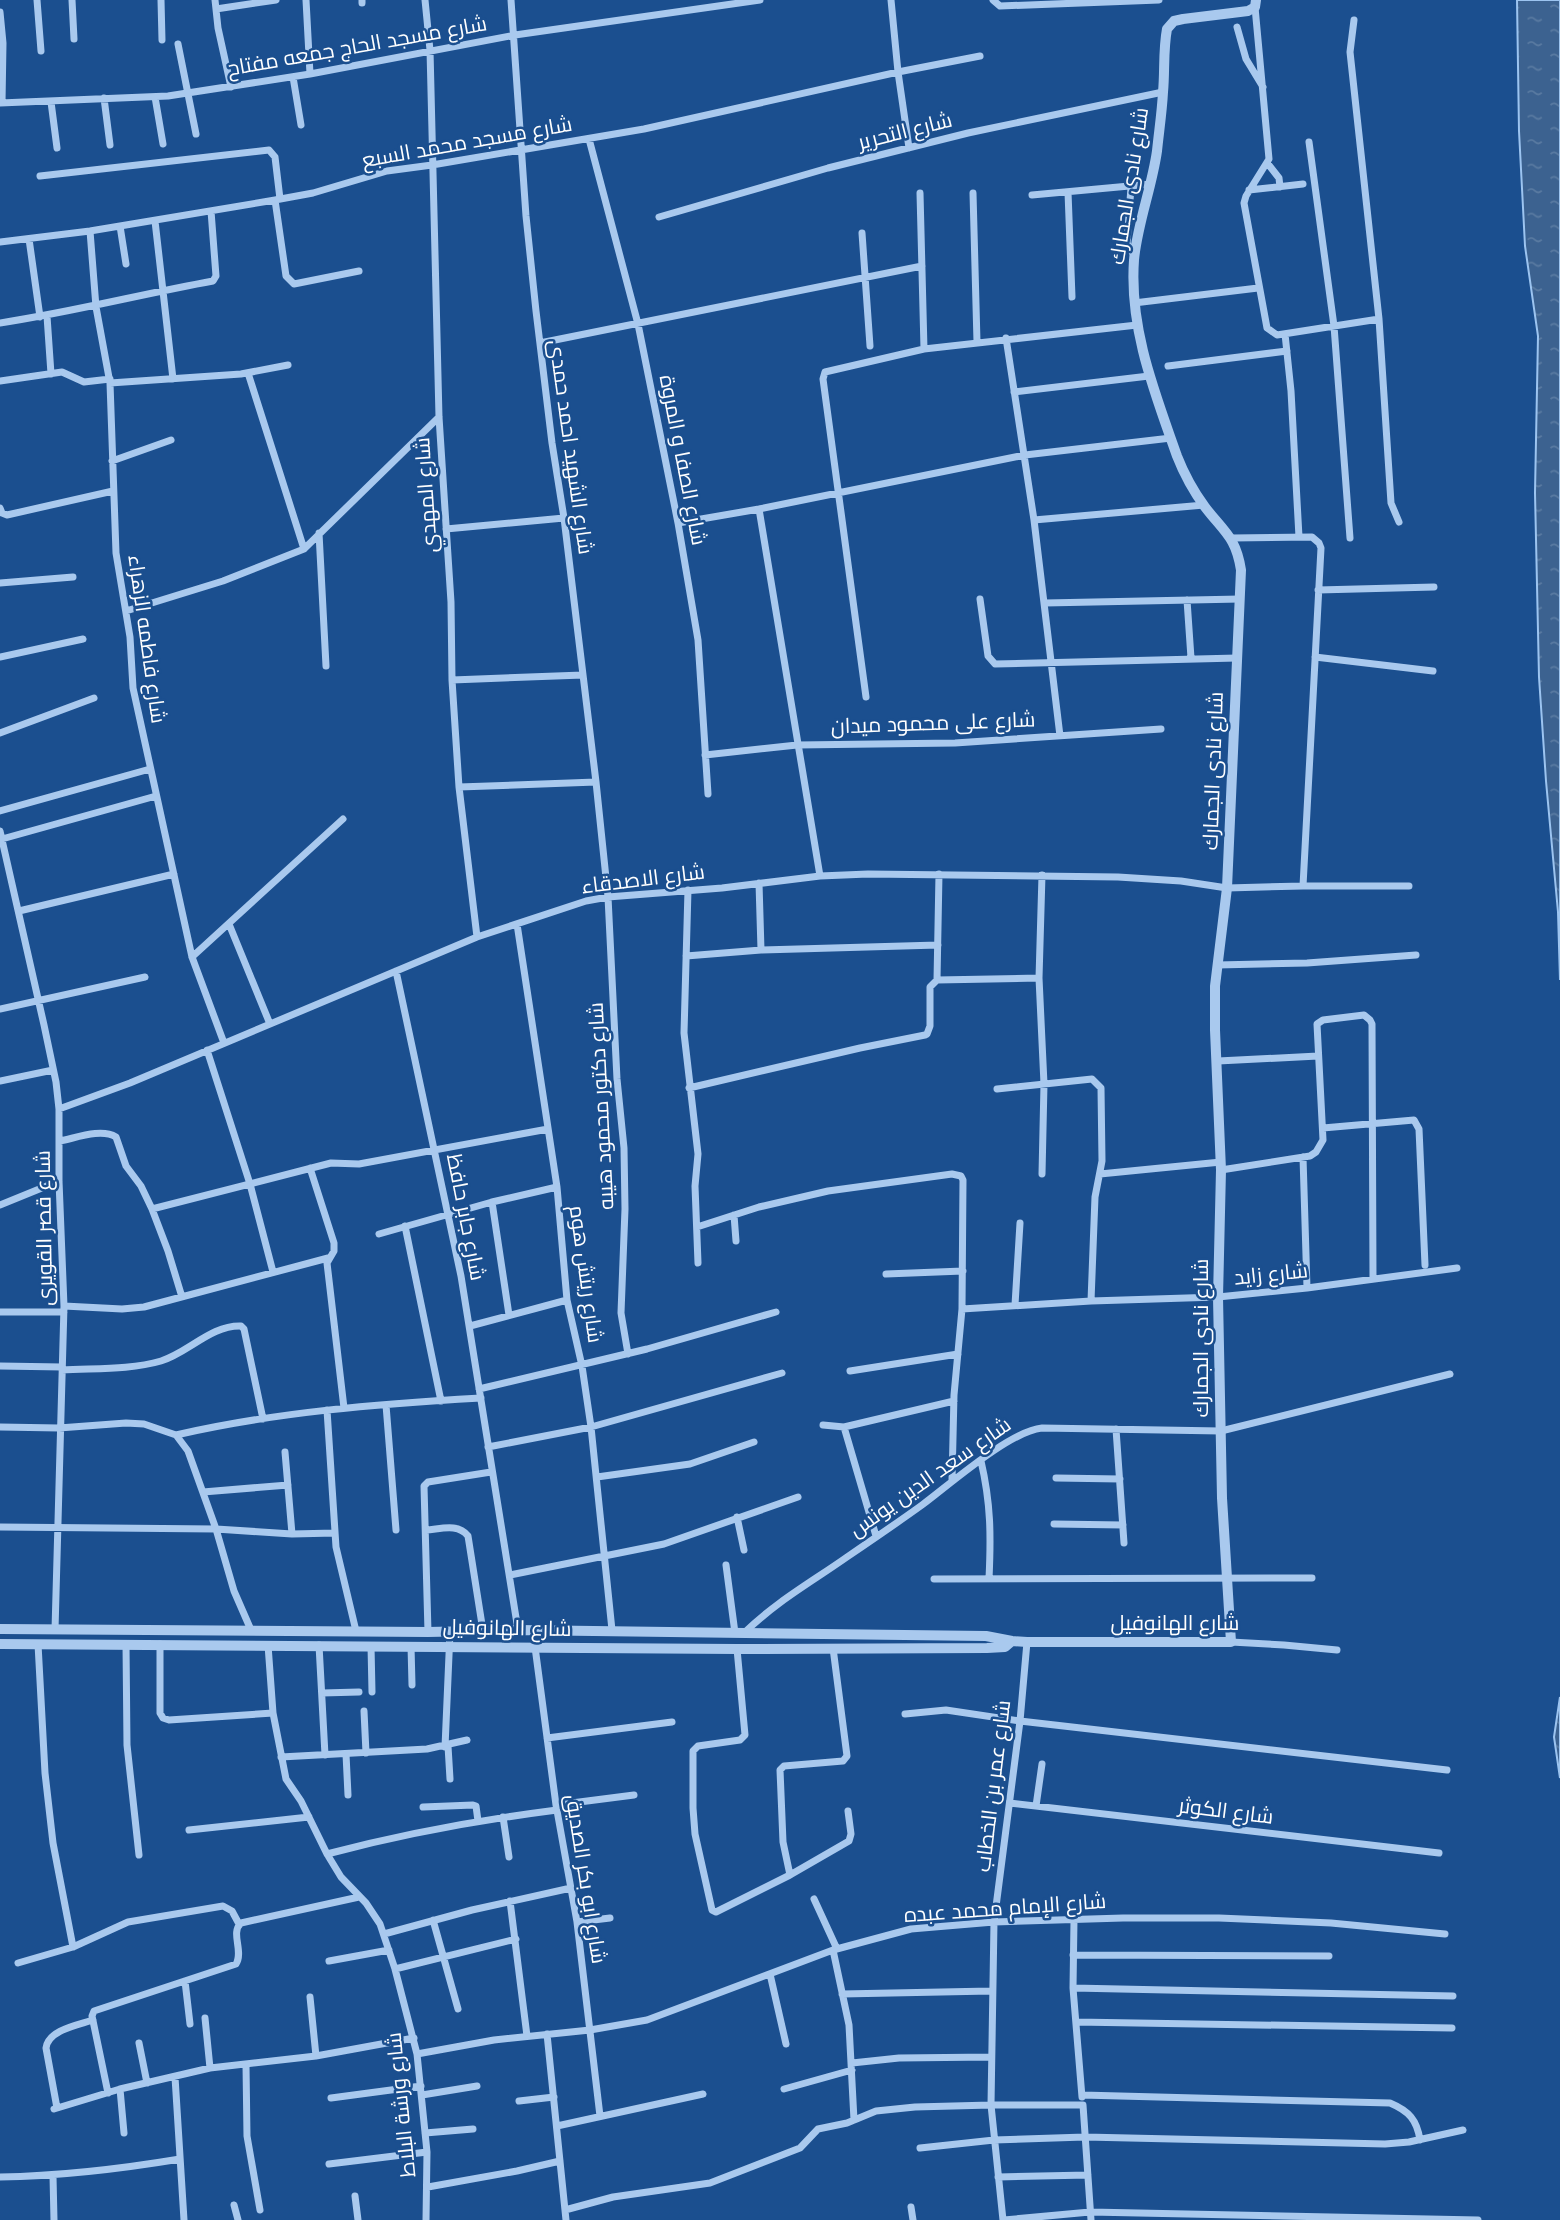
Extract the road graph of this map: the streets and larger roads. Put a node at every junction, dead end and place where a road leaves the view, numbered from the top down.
1 (37, 0) edge
2 (72, 0) edge
3 (161, 0) edge
4 (276, 0) edge
5 (306, 0) edge
6 (425, 0) edge
7 (511, 0) edge
8 (760, 0) edge
9 (891, 0) edge
10 (992, 0) edge
11 (1159, 0) edge
12 (1055, 2) edge
13 (215, 4) edge
14 (1256, 4) edge
15 (0, 12) edge
16 (1354, 20) dead end
17 (1237, 27) dead end
18 (515, 35) junction
19 (74, 39) dead end
20 (162, 40) dead end
21 (178, 44) dead end
22 (430, 50) junction
23 (41, 51) dead end
24 (980, 56) dead end
25 (898, 72) junction
26 (310, 74) junction
27 (293, 77) junction
28 (231, 87) junction
29 (1263, 88) junction
30 (1163, 92) junction
31 (187, 93) junction
32 (155, 97) junction
33 (104, 98) junction
34 (51, 102) junction
35 (1, 103) edge
36 (301, 125) dead end
37 (196, 134) dead end
38 (589, 139) junction
39 (1309, 142) dead end
40 (163, 144) dead end
41 (110, 145) dead end
42 (57, 148) dead end
43 (909, 148) junction
44 (521, 150) junction
45 (1268, 164) junction
46 (432, 165) junction
47 (40, 176) dead end
48 (1151, 184) junction
49 (1303, 184) dead end
50 (1131, 187) junction
51 (1280, 187) junction
52 (1249, 190) junction
53 (1068, 192) junction
54 (920, 193) dead end
55 (973, 193) dead end
56 (1032, 195) dead end
57 (278, 200) junction
58 (211, 211) junction
59 (659, 217) dead end
60 (155, 221) junction
61 (120, 226) junction
62 (90, 232) junction
63 (862, 233) dead end
64 (29, 239) junction
65 (0, 243) edge
66 (1135, 257) junction
67 (126, 264) dead end
68 (922, 266) junction
69 (359, 271) dead end
70 (865, 278) junction
71 (1258, 288) junction
72 (162, 290) junction
73 (1072, 297) dead end
74 (1134, 303) junction
75 (96, 307) junction
76 (43, 317) junction
77 (1379, 318) junction
78 (0, 323) edge
79 (638, 324) junction
80 (1137, 325) junction
81 (1334, 326) junction
82 (1285, 334) junction
83 (1006, 338) junction
84 (976, 342) junction
85 (540, 344) junction
86 (870, 346) dead end
87 (924, 349) junction
88 (1286, 351) junction
89 (288, 365) dead end
90 (1168, 366) dead end
91 (248, 373) junction
92 (51, 374) junction
93 (1149, 376) junction
94 (173, 379) junction
95 (110, 381) junction
96 (0, 382) edge
97 (1014, 392) junction
98 (439, 418) junction
99 (1171, 438) junction
100 (171, 440) dead end
101 (1025, 455) junction
102 (112, 461) junction
103 (113, 491) junction
104 (837, 492) junction
105 (1204, 505) junction
106 (0, 508) edge
107 (759, 509) junction
108 (564, 518) junction
109 (1034, 520) junction
110 (1399, 522) dead end
111 (678, 523) junction
112 (446, 528) junction
113 (319, 533) junction
114 (1299, 537) junction
115 (1232, 538) junction
116 (1350, 538) dead end
117 (304, 549) junction
118 (74, 577) dead end
119 (0, 583) edge
120 (1434, 587) dead end
121 (1318, 590) junction
122 (980, 599) dead end
123 (1240, 599) junction
124 (1187, 600) junction
125 (1045, 603) junction
126 (126, 611) junction
127 (83, 639) dead end
128 (0, 657) edge
129 (1315, 657) junction
130 (1191, 658) junction
131 (1237, 658) junction
132 (1053, 662) junction
133 (326, 666) dead end
134 (1433, 671) dead end
135 (583, 675) junction
136 (452, 680) junction
137 (866, 697) dead end
138 (94, 698) dead end
139 (1161, 729) dead end
140 (0, 732) edge
141 (1060, 736) junction
142 (797, 745) junction
143 (705, 755) junction
144 (150, 769) junction
145 (596, 782) junction
146 (459, 787) junction
147 (708, 794) dead end
148 (156, 796) junction
149 (0, 811) edge
150 (343, 819) dead end
151 (1, 835) edge
152 (174, 874) junction
153 (939, 874) junction
154 (1042, 875) junction
155 (820, 876) junction
156 (759, 883) junction
157 (1303, 886) junction
158 (1409, 886) dead end
159 (1227, 888) junction
160 (688, 890) junction
161 (608, 897) junction
162 (19, 911) junction
163 (229, 924) junction
164 (517, 924) junction
165 (477, 937) junction
166 (938, 945) junction
167 (761, 950) junction
168 (1416, 955) dead end
169 (686, 956) junction
170 (192, 957) junction
171 (1217, 965) junction
172 (396, 971) junction
173 (145, 977) dead end
174 (1039, 978) junction
175 (937, 980) junction
176 (39, 999) junction
177 (0, 1009) edge
178 (270, 1024) junction
179 (224, 1043) junction
180 (207, 1050) junction
181 (1318, 1056) junction
182 (1217, 1061) junction
183 (53, 1070) junction
184 (0, 1081) edge
185 (1044, 1084) junction
186 (690, 1088) junction
187 (997, 1088) dead end
188 (59, 1109) junction
189 (1371, 1124) junction
190 (1323, 1128) junction
191 (548, 1129) junction
192 (60, 1141) junction
193 (435, 1149) junction
194 (1303, 1157) junction
195 (1221, 1166) junction
196 (310, 1168) junction
197 (1042, 1174) dead end
198 (1100, 1174) junction
199 (59, 1181) junction
200 (250, 1184) junction
201 (556, 1188) junction
202 (492, 1202) junction
203 (0, 1205) edge
204 (152, 1209) junction
205 (448, 1213) junction
206 (734, 1215) junction
207 (1020, 1223) dead end
208 (405, 1226) junction
209 (697, 1227) junction
210 (379, 1234) dead end
211 (736, 1241) dead end
212 (328, 1258) junction
213 (698, 1263) dead end
214 (1425, 1265) dead end
215 (1457, 1268) dead end
216 (963, 1271) junction
217 (274, 1272) junction
218 (886, 1274) dead end
219 (1373, 1279) junction
220 (1307, 1288) junction
221 (182, 1297) junction
222 (1218, 1297) junction
223 (567, 1300) junction
224 (1091, 1301) junction
225 (1015, 1305) junction
226 (64, 1309) junction
227 (962, 1309) junction
228 (0, 1312) edge
229 (776, 1312) dead end
230 (509, 1315) junction
231 (470, 1326) junction
232 (628, 1354) junction
233 (958, 1354) junction
234 (0, 1366) edge
235 (582, 1366) junction
236 (62, 1368) junction
237 (849, 1371) dead end
238 (782, 1373) dead end
239 (1450, 1374) dead end
240 (479, 1389) junction
241 (481, 1398) junction
242 (441, 1401) junction
243 (954, 1401) junction
244 (386, 1405) junction
245 (344, 1408) junction
246 (327, 1410) junction
247 (263, 1419) junction
248 (823, 1425) dead end
249 (0, 1427) edge
250 (591, 1427) junction
251 (844, 1427) junction
252 (59, 1428) junction
253 (1116, 1429) junction
254 (1221, 1431) junction
255 (176, 1435) junction
256 (754, 1442) dead end
257 (488, 1447) junction
258 (285, 1452) dead end
259 (981, 1461) junction
260 (491, 1472) junction
261 (597, 1477) junction
262 (1056, 1478) dead end
263 (953, 1479) junction
264 (1120, 1479) junction
265 (288, 1485) junction
266 (203, 1492) junction
267 (798, 1497) dead end
268 (737, 1517) junction
269 (1054, 1524) dead end
270 (1123, 1525) junction
271 (0, 1527) edge
272 (57, 1527) junction
273 (216, 1529) junction
274 (396, 1530) dead end
275 (426, 1530) junction
276 (335, 1532) junction
277 (292, 1534) junction
278 (876, 1536) junction
279 (1124, 1543) dead end
280 (744, 1550) dead end
281 (604, 1557) junction
282 (726, 1565) dead end
283 (510, 1575) junction
284 (1226, 1578) junction
285 (1312, 1578) dead end
286 (934, 1579) dead end
287 (989, 1579) junction
288 (0, 1629) edge
289 (55, 1630) junction
290 (251, 1630) junction
291 (518, 1630) junction
292 (612, 1630) junction
293 (356, 1631) junction
294 (483, 1631) junction
295 (428, 1632) junction
296 (450, 1632) junction
297 (740, 1633) junction
298 (1012, 1641) junction
299 (1027, 1642) junction
300 (1231, 1642) junction
301 (0, 1644) edge
302 (38, 1644) junction
303 (126, 1644) junction
304 (160, 1644) junction
305 (268, 1644) junction
306 (319, 1645) junction
307 (372, 1646) junction
308 (411, 1646) junction
309 (451, 1646) junction
310 (535, 1647) junction
311 (833, 1648) junction
312 (737, 1649) junction
313 (1337, 1650) dead end
314 (412, 1685) dead end
315 (359, 1692) dead end
316 (372, 1692) dead end
317 (322, 1693) junction
318 (364, 1711) dead end
319 (273, 1713) junction
320 (905, 1714) dead end
321 (1020, 1721) junction
322 (672, 1722) dead end
323 (547, 1738) junction
324 (467, 1740) dead end
325 (446, 1746) junction
326 (366, 1753) junction
327 (346, 1754) junction
328 (325, 1755) junction
329 (281, 1757) junction
330 (1042, 1764) dead end
331 (1447, 1770) dead end
332 (450, 1779) dead end
333 (348, 1795) dead end
334 (634, 1795) dead end
335 (1010, 1803) junction
336 (1035, 1806) junction
337 (423, 1807) dead end
338 (557, 1808) junction
339 (848, 1811) dead end
340 (309, 1817) junction
341 (503, 1817) junction
342 (478, 1821) junction
343 (189, 1830) dead end
344 (1439, 1853) dead end
345 (327, 1854) junction
346 (139, 1855) dead end
347 (509, 1857) dead end
348 (790, 1875) junction
349 (571, 1888) junction
350 (359, 1897) junction
351 (814, 1899) dead end
352 (510, 1901) junction
353 (610, 1918) dead end
354 (433, 1920) junction
355 (1074, 1920) junction
356 (577, 1922) junction
357 (994, 1922) junction
358 (239, 1924) junction
359 (384, 1934) junction
360 (1445, 1934) dead end
361 (516, 1939) junction
362 (73, 1947) junction
363 (389, 1950) junction
364 (835, 1950) junction
365 (444, 1955) junction
366 (1073, 1955) junction
367 (1329, 1956) dead end
368 (329, 1961) dead end
369 (18, 1963) dead end
370 (395, 1969) junction
371 (770, 1974) junction
372 (186, 1981) junction
373 (1073, 1988) junction
374 (992, 1991) junction
375 (842, 1994) junction
376 (1453, 1996) dead end
377 (310, 1997) dead end
378 (458, 2010) dead end
379 (205, 2018) dead end
380 (93, 2020) junction
381 (1076, 2022) junction
382 (190, 2024) dead end
383 (1452, 2028) dead end
384 (590, 2030) junction
385 (547, 2034) junction
386 (527, 2036) junction
387 (414, 2038) junction
388 (139, 2043) dead end
389 (786, 2043) dead end
390 (417, 2054) junction
391 (316, 2056) junction
392 (991, 2057) junction
393 (246, 2065) junction
394 (852, 2066) junction
395 (210, 2068) junction
396 (175, 2077) junction
397 (147, 2083) junction
398 (421, 2086) junction
399 (477, 2086) dead end
400 (120, 2089) junction
401 (784, 2089) dead end
402 (108, 2093) junction
403 (703, 2094) dead end
404 (422, 2095) junction
405 (1082, 2095) junction
406 (554, 2097) junction
407 (331, 2098) dead end
408 (519, 2101) dead end
409 (991, 2105) junction
410 (1083, 2105) junction
411 (600, 2116) junction
412 (854, 2120) junction
413 (557, 2126) junction
414 (473, 2129) dead end
415 (1463, 2130) dead end
416 (124, 2133) dead end
417 (425, 2133) junction
418 (1085, 2137) junction
419 (994, 2140) junction
420 (1420, 2140) junction
421 (920, 2148) dead end
422 (427, 2152) junction
423 (180, 2159) junction
424 (560, 2161) junction
425 (328, 2164) dead end
426 (1088, 2175) junction
427 (53, 2176) junction
428 (998, 2177) junction
429 (0, 2178) edge
430 (428, 2187) junction
431 (355, 2196) dead end
432 (234, 2206) dead end
433 (911, 2207) dead end
434 (260, 2210) dead end
435 (565, 2210) junction
436 (1091, 2216) edge
437 (1319, 2218) edge
438 (54, 2220) edge
439 (184, 2220) edge
440 (238, 2220) edge
441 (358, 2220) edge
442 (426, 2220) edge
443 (566, 2220) edge
444 (913, 2220) edge
445 (1004, 2220) edge
446 (1478, 2220) edge

1 - 23 street
2 - 19 street
3 - 20 street
4 - 13 street
5 - 26 street
6 - 22 street, شارع المهدي
7 - 18 street, شارع الشهيد احمد حمدى
8 - 18 street, شارع مسجد الحاج جمعه مفتاح
9 - 25 street
10 - 12 street
11 - 12 street
13 - 28 street
14 - 29 street
14 - 30 street, شارع نادى الجمارك
15 - 35 street
16 - 77 street
17 - 29 street
18 - 22 street, شارع مسجد الحاج جمعه مفتاح
18 - 44 street, شارع الشهيد احمد حمدى
21 - 31 street
22 - 26 street, شارع مسجد الحاج جمعه مفتاح
22 - 46 street, شارع المهدي
24 - 25 street, شارع مسجد محمد السبع
25 - 38 street, شارع مسجد محمد السبع
25 - 43 street
26 - 27 street, شارع مسجد الحاج جمعه مفتاح
27 - 28 street, شارع مسجد الحاج جمعه مفتاح
27 - 36 street
28 - 31 street, شارع مسجد الحاج جمعه مفتاح
29 - 45 street
30 - 43 street, شارع التحرير
30 - 48 street, شارع نادى الجمارك
31 - 32 street, شارع مسجد الحاج جمعه مفتاح
31 - 37 street
32 - 33 street, شارع مسجد الحاج جمعه مفتاح
32 - 40 street
33 - 34 street, شارع مسجد الحاج جمعه مفتاح
33 - 41 street
34 - 35 street, شارع مسجد الحاج جمعه مفتاح
34 - 42 street
38 - 44 street, شارع مسجد محمد السبع
38 - 79 street, شارع الصفا و المروة
39 - 81 street
43 - 59 street, شارع التحرير
44 - 46 street, شارع مسجد محمد السبع
44 - 85 street, شارع الشهيد احمد حمدى
45 - 51 street
45 - 52 street
46 - 57 street, شارع مسجد محمد السبع
46 - 98 street, شارع المهدي
47 - 57 street
48 - 50 street
48 - 66 street, شارع نادى الجمارك
49 - 51 street
50 - 53 street
50 - 66 street
51 - 52 street
52 - 71 street
53 - 56 street
53 - 73 street
54 - 68 street
55 - 84 street
57 - 58 street, شارع مسجد محمد السبع
57 - 69 street
58 - 60 street, شارع مسجد محمد السبع
58 - 72 street
60 - 61 street, شارع مسجد محمد السبع
60 - 72 street
61 - 62 street, شارع مسجد محمد السبع
61 - 67 street
62 - 64 street, شارع مسجد محمد السبع
62 - 75 street, شارع فاطمه الزهراء
63 - 70 street
64 - 65 street, شارع مسجد محمد السبع
64 - 76 street
66 - 74 street, شارع نادى الجمارك
68 - 70 street
68 - 87 street
70 - 79 street
70 - 86 street
71 - 74 street
71 - 82 street
72 - 75 street
72 - 94 street
74 - 80 street, شارع نادى الجمارك
75 - 76 street
75 - 95 street, شارع فاطمه الزهراء
76 - 78 street
76 - 92 street
77 - 81 street
77 - 110 street
79 - 85 street
79 - 111 street, شارع الصفا و المروة
80 - 83 street
80 - 93 street, شارع نادى الجمارك
81 - 82 street
81 - 116 street
82 - 88 street
83 - 84 street
83 - 97 street
84 - 87 street
85 - 108 street, شارع الشهيد احمد حمدى
87 - 104 street
88 - 90 street
88 - 114 street
89 - 91 street
91 - 94 street
91 - 117 street
92 - 95 street
92 - 96 street
93 - 97 street
93 - 99 street, شارع نادى الجمارك
94 - 95 street
95 - 102 street, شارع فاطمه الزهراء
97 - 101 street
98 - 112 street, شارع المهدي
98 - 113 street
99 - 101 street
99 - 105 street, شارع نادى الجمارك
100 - 102 street
101 - 104 street
101 - 109 street
102 - 103 street, شارع فاطمه الزهراء
103 - 106 street
103 - 126 street, شارع فاطمه الزهراء
104 - 107 street
104 - 137 street
105 - 109 street
105 - 115 street, شارع نادى الجمارك
107 - 111 street
107 - 142 street
108 - 112 street
108 - 135 street, شارع الشهيد احمد حمدى
109 - 125 street
111 - 143 street, شارع الصفا و المروة
112 - 136 street, شارع المهدي
113 - 117 street
113 - 133 street
114 - 115 street
114 - 121 street
115 - 123 street, شارع نادى الجمارك
117 - 126 street
118 - 119 street
120 - 121 street
121 - 129 street
122 - 132 street
123 - 124 street
123 - 131 street, شارع نادى الجمارك
124 - 125 street
124 - 130 street
125 - 132 street
126 - 144 street, شارع فاطمه الزهراء
127 - 128 street
129 - 134 street
129 - 157 street
130 - 131 street
130 - 132 street
131 - 159 street, شارع نادى الجمارك
132 - 141 street
135 - 136 street
135 - 145 street, شارع الشهيد احمد حمدى
136 - 146 street, شارع المهدي
138 - 140 street
139 - 141 street, شارع على محمود ميدان
141 - 142 street, شارع على محمود ميدان
142 - 143 street, شارع على محمود ميدان
142 - 155 street
143 - 147 street, شارع الصفا و المروة
144 - 148 street, شارع فاطمه الزهراء
144 - 149 street
145 - 146 street
145 - 161 street, شارع الشهيد احمد حمدى
146 - 165 street, شارع المهدي
148 - 151 street
148 - 152 street, شارع فاطمه الزهراء
150 - 163 street
151 - 162 street, شارع قصر القويرى
152 - 162 street
152 - 170 street, شارع فاطمه الزهراء
153 - 154 street, شارع الاصدقاء
153 - 155 street, شارع الاصدقاء
153 - 166 street
154 - 159 street, شارع الاصدقاء
154 - 174 street
155 - 156 street, شارع الاصدقاء
156 - 160 street, شارع الاصدقاء
156 - 167 street
157 - 158 street, شارع الاصدقاء
157 - 159 street, شارع الاصدقاء
159 - 171 street, شارع نادى الجمارك
160 - 161 street, شارع الاصدقاء
160 - 169 street
161 - 164 street, شارع الاصدقاء
161 - 232 street, شارع دكتور محمود هيبه
162 - 176 street, شارع قصر القويرى
163 - 170 street
163 - 178 street
164 - 165 street, شارع الاصدقاء
164 - 191 street, شارع ريتش هوم
165 - 172 street, شارع الاصدقاء
166 - 167 street
166 - 175 street
167 - 169 street
168 - 171 street
169 - 186 street
170 - 179 street, شارع فاطمه الزهراء
171 - 182 street, شارع نادى الجمارك
172 - 178 street, شارع الاصدقاء
172 - 193 street, شارع جابر حافظ
173 - 176 street
174 - 175 street
174 - 185 street
175 - 186 street
176 - 177 street
176 - 183 street, شارع قصر القويرى
178 - 179 street, شارع الاصدقاء
179 - 180 street, شارع الاصدقاء
180 - 188 street, شارع الاصدقاء
180 - 200 street
181 - 182 street
181 - 189 street
181 - 190 street
182 - 195 street, شارع نادى الجمارك
183 - 184 street
183 - 188 street, شارع قصر القويرى
185 - 187 street
185 - 197 street
185 - 198 street
186 - 209 street
188 - 192 street, شارع قصر القويرى
189 - 190 street
189 - 214 street
189 - 219 street
190 - 194 street
191 - 193 street
191 - 201 street, شارع ريتش هوم
192 - 199 street, شارع قصر القويرى
192 - 204 street
193 - 196 street
193 - 205 street, شارع جابر حافظ
194 - 195 street
194 - 220 street
195 - 198 street
195 - 222 street, شارع نادى الجمارك
196 - 200 street
196 - 212 street
198 - 224 street
199 - 203 street
199 - 226 street, شارع قصر القويرى
200 - 204 street
200 - 217 street
201 - 202 street
201 - 223 street, شارع ريتش هوم
202 - 205 street
202 - 230 street
204 - 221 street
205 - 208 street
205 - 231 street, شارع جابر حافظ
206 - 209 street
206 - 211 street
206 - 216 street
207 - 225 street
208 - 210 street
208 - 242 street
209 - 213 street
212 - 217 street
212 - 245 street
215 - 219 street, شارع زايد
216 - 218 street
216 - 227 street
217 - 221 street
219 - 220 street, شارع زايد
220 - 222 street, شارع زايد
221 - 226 street
222 - 224 street, شارع زايد
222 - 254 street, شارع نادى الجمارك
223 - 230 street
223 - 235 street, شارع ريتش هوم
224 - 225 street, شارع زايد
225 - 227 street, شارع زايد
226 - 228 street
226 - 236 street, شارع قصر القويرى
227 - 233 street
229 - 232 street
230 - 231 street
231 - 240 street, شارع جابر حافظ
232 - 235 street
233 - 237 street
233 - 243 street
234 - 236 street
235 - 240 street
235 - 250 street, شارع ريتش هوم
236 - 247 street
236 - 252 street, شارع قصر القويرى
238 - 250 street
239 - 254 street, شارع سعد الدين يونس
240 - 241 street, شارع جابر حافظ
241 - 242 street
241 - 257 street, شارع جابر حافظ
242 - 244 street
243 - 251 street
243 - 263 street
244 - 245 street
244 - 274 street
245 - 246 street
246 - 247 street
246 - 276 street
247 - 255 street
248 - 251 street
249 - 252 street
250 - 257 street
250 - 261 street, شارع ريتش هوم
251 - 278 street
252 - 255 street
252 - 272 street, شارع قصر القويرى
253 - 254 street, شارع سعد الدين يونس
253 - 259 street, شارع سعد الدين يونس
253 - 264 street
254 - 284 street, شارع نادى الجمارك
255 - 266 street
256 - 261 street
257 - 260 street, شارع جابر حافظ
258 - 265 street
259 - 263 street, شارع سعد الدين يونس
259 - 287 street
260 - 275 street
260 - 283 street, شارع جابر حافظ
261 - 281 street, شارع ريتش هوم
262 - 264 street
263 - 278 street, شارع سعد الدين يونس
264 - 270 street
265 - 266 street
265 - 277 street
266 - 273 street
267 - 268 street
268 - 280 street
268 - 281 street
269 - 270 street
270 - 279 street
271 - 272 street
272 - 273 street
272 - 289 street, شارع قصر القويرى
273 - 277 street
273 - 290 street
275 - 294 street
275 - 295 street
276 - 277 street
276 - 293 street
278 - 297 street, شارع سعد الدين يونس
281 - 283 street
281 - 292 street, شارع ريتش هوم
282 - 297 street
283 - 291 street, شارع جابر حافظ
284 - 285 street
284 - 287 street
284 - 300 street, شارع نادى الجمارك
286 - 287 street
288 - 289 street, شارع الهانوفيل
289 - 290 street, شارع الهانوفيل
290 - 293 street, شارع الهانوفيل
291 - 292 street, شارع الهانوفيل
291 - 294 street, شارع الهانوفيل
292 - 297 street, شارع الهانوفيل
293 - 295 street, شارع الهانوفيل
294 - 296 street, شارع الهانوفيل
295 - 296 street, شارع الهانوفيل
296 - 309 street
297 - 298 street, شارع الهانوفيل
298 - 299 street, شارع الهانوفيل
298 - 311 street, شارع الهانوفيل
299 - 300 street, شارع الهانوفيل
299 - 321 street, شارع عمر بن الخطاب
300 - 313 street, شارع الهانوفيل
301 - 302 street, شارع الهانوفيل
302 - 303 street, شارع الهانوفيل
302 - 362 street
303 - 304 street, شارع الهانوفيل
303 - 346 street
304 - 305 street, شارع الهانوفيل
304 - 319 street
305 - 306 street, شارع الهانوفيل
305 - 319 street, شارع ورشة البلاط
306 - 307 street, شارع الهانوفيل
306 - 317 street
307 - 308 street, شارع الهانوفيل
307 - 316 street
308 - 309 street, شارع الهانوفيل
308 - 314 street
309 - 310 street, شارع الهانوفيل
309 - 325 street
310 - 312 street, شارع الهانوفيل
310 - 323 street, شارع ابو بكر الصديق
311 - 312 street, شارع الهانوفيل
311 - 348 street
312 - 348 street
315 - 317 street
317 - 328 street
318 - 326 street
319 - 329 street, شارع ورشة البلاط
320 - 321 street
321 - 331 street
321 - 335 street, شارع عمر بن الخطاب
322 - 323 street
323 - 338 street, شارع ابو بكر الصديق
324 - 325 street
325 - 326 street
325 - 332 street
326 - 327 street
327 - 328 street
327 - 333 street
328 - 329 street
329 - 340 street, شارع ورشة البلاط
330 - 336 street
334 - 338 street
335 - 336 street, شارع الكوثر
335 - 357 street, شارع عمر بن الخطاب
336 - 344 street, شارع الكوثر
337 - 342 street
338 - 341 street
338 - 349 street, شارع ابو بكر الصديق
339 - 348 street
340 - 343 street
340 - 345 street, شارع ورشة البلاط
341 - 342 street
341 - 347 street
342 - 345 street
345 - 350 street, شارع ورشة البلاط
349 - 352 street
349 - 356 street, شارع ابو بكر الصديق
350 - 358 street
350 - 359 street, شارع ورشة البلاط
351 - 364 street
352 - 354 street
352 - 361 street
353 - 356 street
354 - 359 street
354 - 365 street
355 - 357 street, شارع الإمام محمد عبده
355 - 360 street, شارع الإمام محمد عبده
355 - 366 street
356 - 384 street, شارع ابو بكر الصديق
357 - 364 street, شارع الإمام محمد عبده
357 - 374 street, شارع عمر بن الخطاب
358 - 362 street
358 - 372 street
359 - 363 street, شارع ورشة البلاط
361 - 365 street
361 - 386 street
362 - 369 street
363 - 368 street
363 - 370 street, شارع ورشة البلاط
364 - 371 street, شارع الإمام محمد عبده
364 - 375 street
365 - 370 street
365 - 378 street
366 - 367 street
366 - 373 street
370 - 387 street, شارع ورشة البلاط
371 - 384 street, شارع الإمام محمد عبده
371 - 389 street
372 - 380 street
372 - 382 street
373 - 376 street
373 - 381 street
374 - 375 street
374 - 392 street, شارع عمر بن الخطاب
375 - 394 street
377 - 391 street
379 - 395 street
380 - 402 street
380 - 402 street
381 - 383 street
381 - 405 street
384 - 385 street, شارع الإمام محمد عبده
384 - 411 street, شارع ابو بكر الصديق
385 - 386 street, شارع الإمام محمد عبده
385 - 406 street
386 - 390 street, شارع الإمام محمد عبده
387 - 390 street, شارع ورشة البلاط
387 - 391 street
388 - 397 street
390 - 398 street, شارع ورشة البلاط
391 - 393 street
392 - 394 street
392 - 409 street, شارع عمر بن الخطاب
393 - 395 street
393 - 434 street
394 - 401 street
394 - 412 street
395 - 396 street
396 - 397 street
396 - 423 street
397 - 400 street
398 - 404 street, شارع ورشة البلاط
398 - 407 street
399 - 404 street
400 - 402 street
400 - 416 street
403 - 411 street
404 - 417 street, شارع ورشة البلاط
405 - 410 street
405 - 420 street
406 - 408 street
406 - 413 street
409 - 410 street
409 - 412 street
409 - 419 street, شارع عمر بن الخطاب
410 - 418 street
411 - 413 street
412 - 435 street
413 - 424 street
414 - 417 street
415 - 420 street
417 - 422 street, شارع ورشة البلاط
418 - 419 street
418 - 420 street
418 - 426 street
419 - 421 street
419 - 428 street, شارع عمر بن الخطاب
422 - 425 street
422 - 430 street, شارع ورشة البلاط
423 - 427 street
423 - 439 street
424 - 430 street
424 - 435 street
426 - 428 street
426 - 436 street
427 - 429 street
427 - 438 street
428 - 445 street, شارع عمر بن الخطاب
430 - 442 street, شارع ورشة البلاط
431 - 441 street
432 - 440 street
433 - 444 street
435 - 443 street
436 - 437 street
436 - 445 street
437 - 446 street

